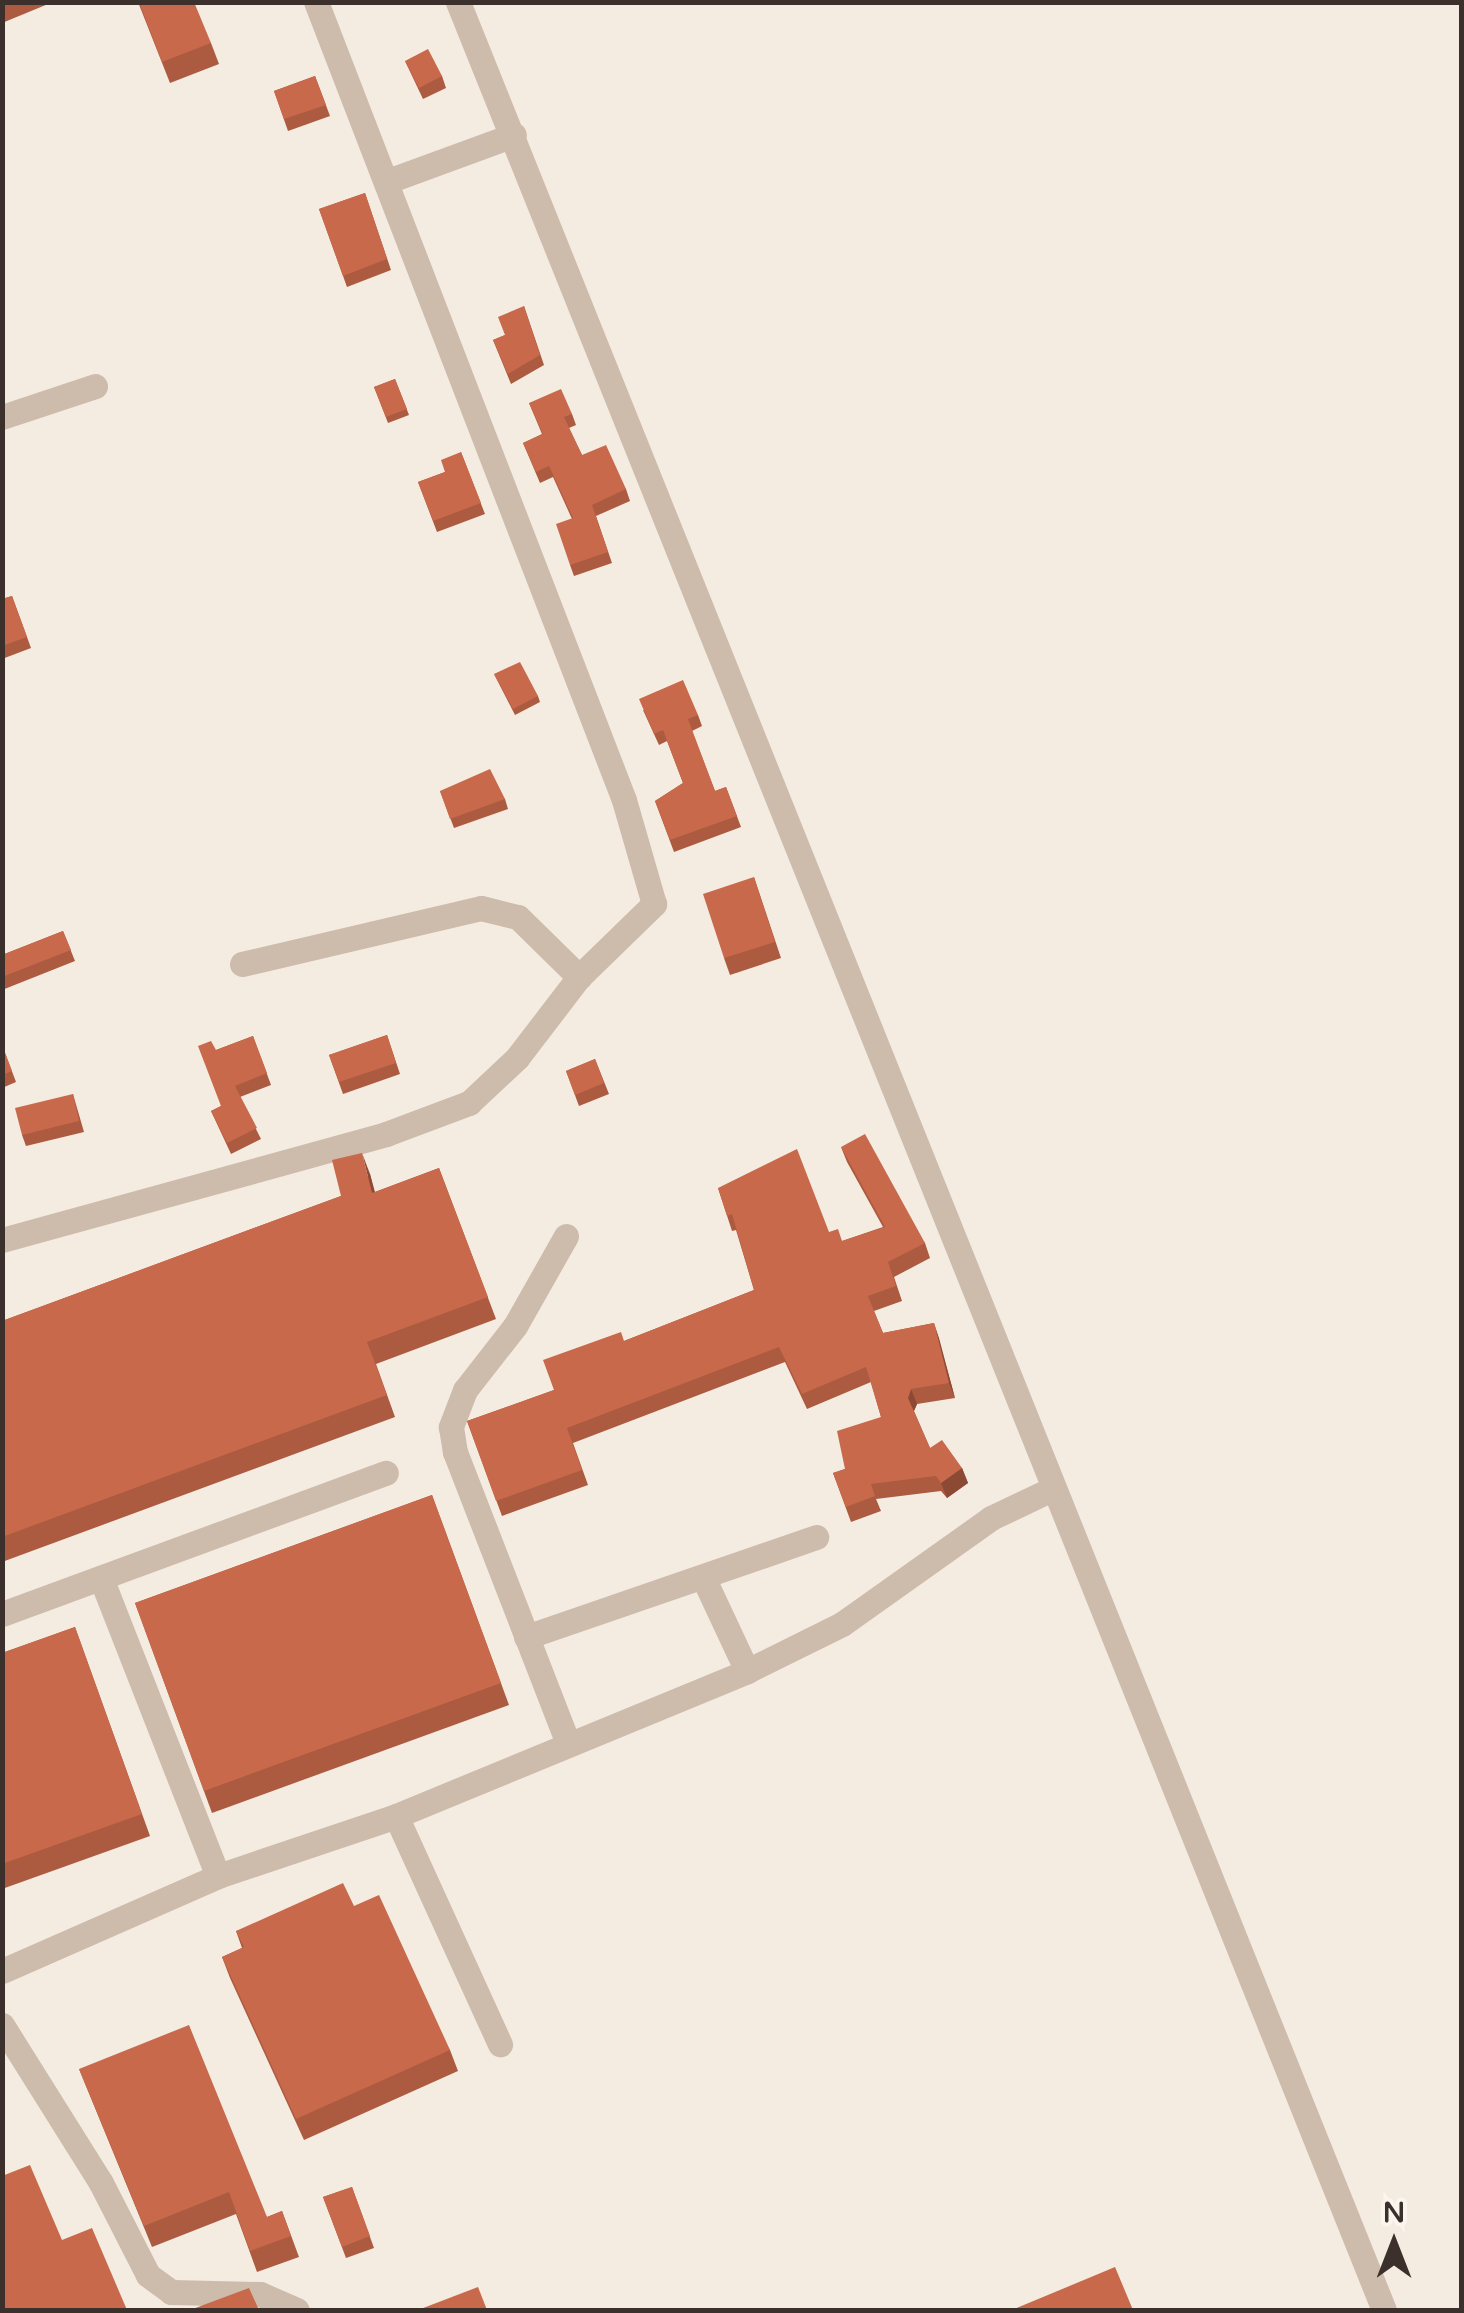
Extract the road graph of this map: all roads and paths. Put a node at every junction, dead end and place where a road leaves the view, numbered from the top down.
1 (316, 2) edge
2 (458, 2) edge
3 (514, 136) junction
4 (388, 182) junction
5 (95, 386) dead end
6 (2, 417) edge
7 (242, 964) dead end
8 (578, 978) junction
9 (566, 1236) dead end
10 (2, 1240) edge
11 (386, 1473) dead end
12 (1052, 1489) junction
13 (816, 1537) dead end
14 (703, 1577) junction
15 (101, 1578) junction
16 (2, 1614) edge
17 (526, 1637) junction
18 (747, 1671) junction
19 (568, 1743) junction
20 (396, 1816) junction
21 (218, 1876) junction
22 (2, 1972) edge
23 (2, 2025) edge
24 (500, 2044) dead end
25 (297, 2310) edge
26 (1384, 2310) edge

1 - 4 street
2 - 3 street
3 - 4 street
3 - 12 street
4 - 8 street
5 - 6 street
7 - 8 street
8 - 10 street
9 - 17 street
11 - 15 street
12 - 18 street
12 - 26 street
13 - 14 street
14 - 17 street
14 - 18 street
15 - 16 street
15 - 21 street
17 - 19 street
18 - 19 street
19 - 20 street
20 - 21 street
20 - 24 street
21 - 22 street
23 - 25 street

